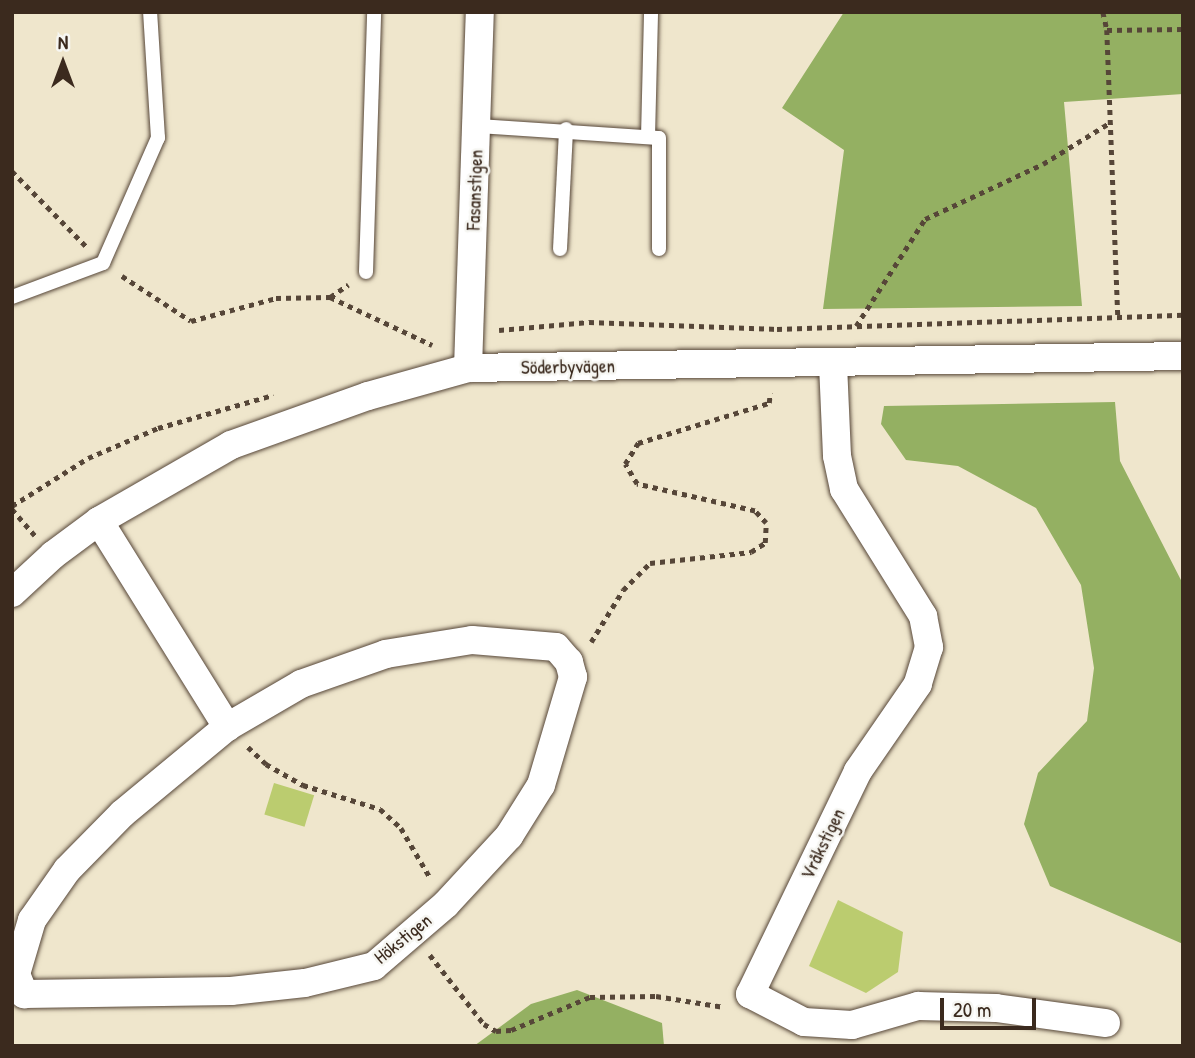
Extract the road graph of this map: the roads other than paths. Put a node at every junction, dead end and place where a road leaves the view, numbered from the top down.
1 (150, 12) edge
2 (374, 12) edge
3 (480, 12) edge
4 (651, 12) edge
5 (478, 126) junction
6 (566, 129) junction
7 (648, 137) junction
8 (560, 249) dead end
9 (659, 249) dead end
10 (366, 272) road end
11 (12, 297) edge
12 (1183, 356) edge
13 (833, 364) junction
14 (468, 368) junction
15 (99, 521) junction
16 (12, 593) edge
17 (227, 727) junction
18 (1106, 1023) dead end

1 - 11 lane
2 - 10 lane
3 - 5 street, Fasanstigen
4 - 7 lane
5 - 6 lane
5 - 14 street, Fasanstigen
6 - 7 lane
6 - 8 lane
7 - 9 lane
12 - 13 street, Söderbyvägen
13 - 14 street, Söderbyvägen
13 - 18 street, Vråkstigen
14 - 15 street, Söderbyvägen
15 - 16 street, Söderbyvägen
15 - 17 street
17 - 17 street, Hökstigen

